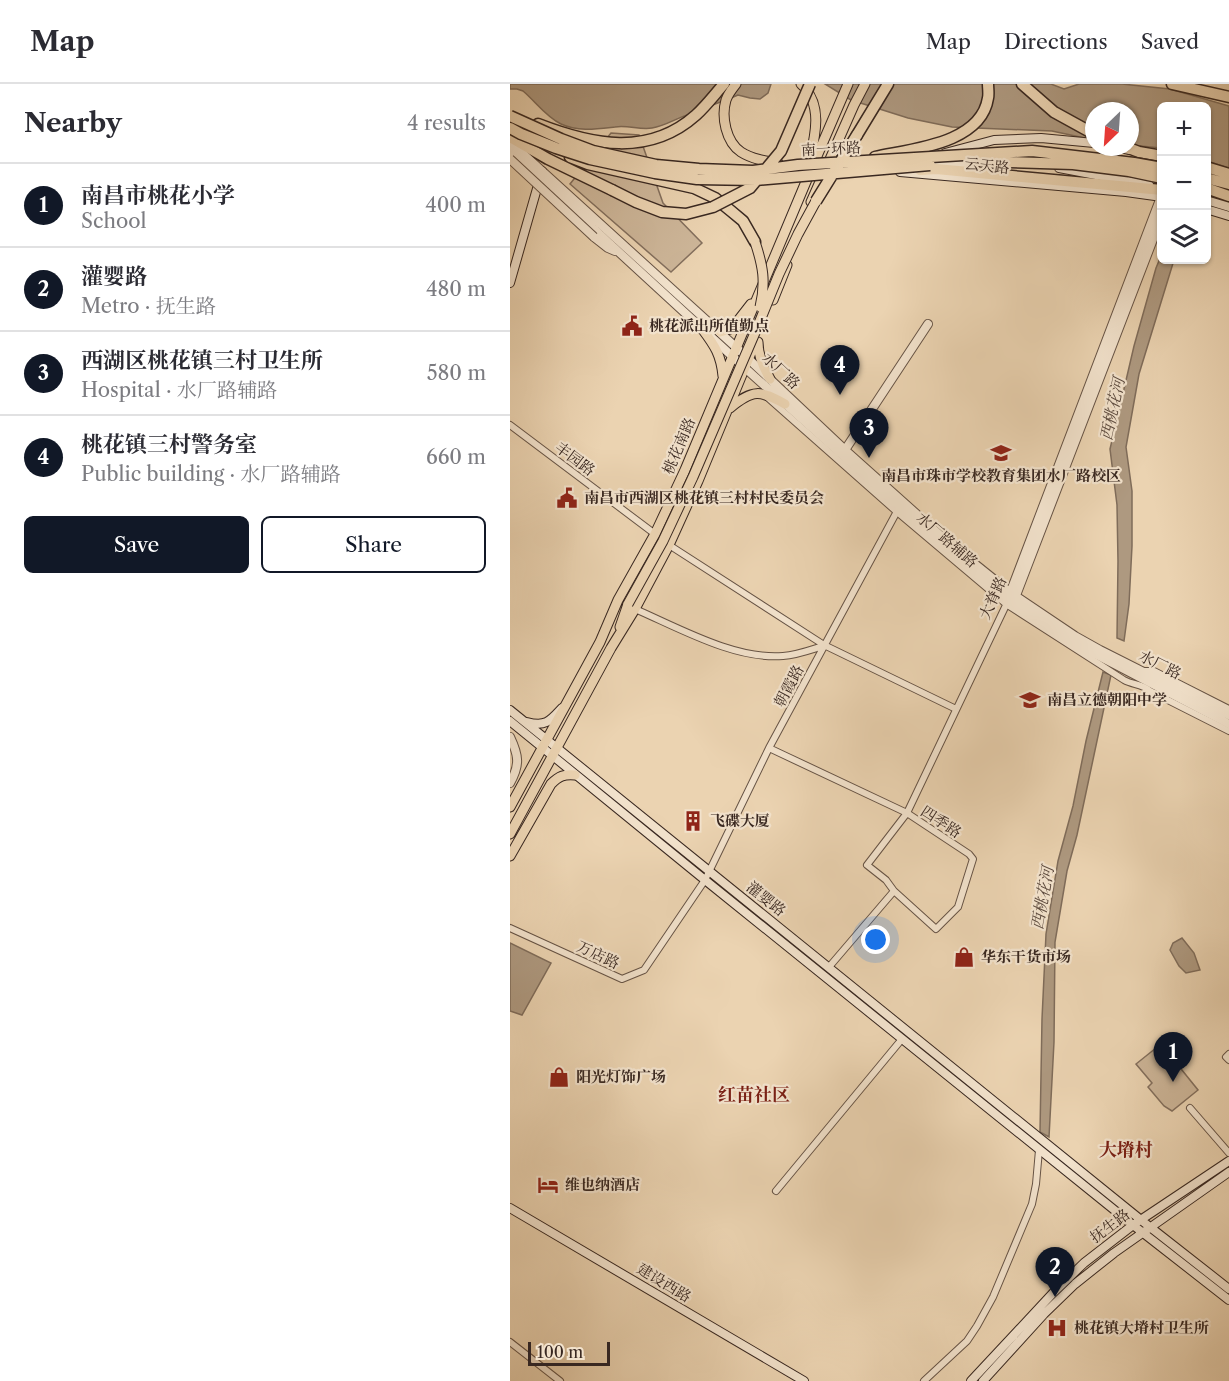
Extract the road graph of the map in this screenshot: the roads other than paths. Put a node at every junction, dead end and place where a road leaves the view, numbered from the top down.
1 (724, 84) edge
2 (736, 84) edge
3 (801, 84) edge
4 (810, 84) edge
5 (848, 84) edge
6 (866, 84) edge
7 (888, 84) edge
8 (988, 84) edge
9 (1022, 84) edge
10 (1172, 84) edge
11 (1229, 97) edge
12 (510, 111) edge
13 (510, 116) edge
14 (510, 128) edge
15 (521, 134) junction
16 (1085, 135) edge
17 (510, 137) edge
18 (1085, 140) edge
19 (510, 142) edge
20 (510, 152) edge
21 (1139, 152) edge
22 (1157, 155) edge
23 (510, 159) edge
24 (814, 162) junction
25 (855, 162) junction
26 (929, 162) junction
27 (828, 163) junction
28 (798, 165) junction
29 (1157, 167) edge
30 (1211, 169) edge
31 (905, 171) junction
32 (810, 172) junction
33 (823, 173) junction
34 (1229, 174) edge
35 (541, 175) junction
36 (1157, 177) edge
37 (1211, 179) edge
38 (805, 184) junction
39 (1229, 184) edge
40 (1157, 188) edge
41 (1157, 189) edge
42 (1211, 190) edge
43 (1157, 196) edge
44 (1229, 196) edge
45 (1211, 197) edge
46 (816, 201) joint
47 (1229, 201) edge
48 (1211, 202) edge
49 (1229, 207) edge
50 (1157, 208) edge
51 (1209, 210) edge
52 (1229, 216) edge
53 (1157, 226) edge
54 (755, 242) joint
55 (622, 255) junction
56 (510, 283) edge
57 (761, 290) junction
58 (928, 324) dead end
59 (703, 330) junction
60 (720, 332) junction
61 (758, 337) junction
62 (737, 348) junction
63 (733, 357) junction
64 (749, 359) junction
65 (745, 368) junction
66 (770, 379) junction
67 (723, 381) junction
68 (762, 393) junction
69 (785, 404) junction
70 (728, 409) junction
71 (510, 425) edge
72 (845, 450) junction
73 (900, 507) junction
74 (655, 534) junction
75 (669, 545) junction
76 (1011, 599) junction
77 (630, 606) junction
78 (600, 642) junction
79 (824, 645) junction
80 (1142, 671) junction
81 (568, 701) junction
82 (956, 709) junction
83 (510, 710) edge
84 (1229, 710) edge
85 (1229, 715) edge
86 (510, 721) edge
87 (525, 722) junction
88 (1229, 724) edge
89 (1229, 731) edge
90 (510, 737) edge
91 (544, 743) junction
92 (770, 748) junction
93 (555, 752) junction
94 (575, 775) junction
95 (510, 783) edge
96 (510, 807) edge
97 (907, 813) junction
98 (510, 834) edge
99 (510, 856) edge
100 (710, 871) junction
101 (705, 880) junction
102 (894, 891) junction
103 (510, 928) edge
104 (829, 967) junction
105 (902, 1039) junction
106 (1229, 1054) edge
107 (1229, 1060) edge
108 (1190, 1107) dead end
109 (1039, 1150) junction
110 (1229, 1154) edge
111 (1229, 1161) edge
112 (1229, 1172) edge
113 (776, 1191) dead end
114 (510, 1208) edge
115 (510, 1212) edge
116 (1141, 1220) junction
117 (1133, 1225) junction
118 (1146, 1230) junction
119 (1229, 1289) edge
120 (1229, 1300) edge
121 (510, 1342) edge
122 (560, 1381) edge
123 (796, 1381) edge
124 (804, 1381) edge
125 (924, 1381) edge
126 (971, 1381) edge
127 (982, 1381) edge

1 - 12 highway, bridge
2 - 28 main road, bridge
3 - 38 main road, bridge
4 - 17 highway, bridge
5 - 24 main road, 桃花南路
6 - 27 main road, 桃花南路
7 - 46 highway, bridge
8 - 25 highway, bridge
9 - 16 highway
10 - 11 highway
13 - 28 highway, 南一环路, bridge
14 - 15 highway, 南一环路, bridge
15 - 36 highway, 南一环路, bridge
15 - 54 highway, bridge
18 - 26 main road
19 - 35 street, 水厂路
20 - 35 street, 水厂路
21 - 22 highway
23 - 55 street, bridge
24 - 27 main road, 云天路
24 - 32 main road, 桃花南路
25 - 28 highway, 南一环路, bridge
25 - 29 highway, 南一环路, bridge
26 - 27 main road, 云天路
26 - 40 main road, 云天路
27 - 33 main road, 桃花南路
30 - 34 highway
31 - 33 main road, 云天路
31 - 41 highway
31 - 43 main road, 云天路
32 - 33 main road, 云天路
32 - 38 main road, 桃花南路
33 - 61 main road, 桃花南路
35 - 55 street, 水厂路
35 - 56 main road
35 - 60 street, 水厂路
37 - 39 highway
38 - 57 main road, 桃花南路
42 - 44 highway
45 - 47 highway
46 - 77 main road, bridge
48 - 49 main road
50 - 76 street, 大脊路
51 - 52 main road
53 - 76 street, 大脊路
54 - 77 main road, bridge
55 - 59 street, 水厂路
57 - 60 main road
57 - 62 main road, 桃花南路
58 - 72 street
59 - 63 street, 水厂路
59 - 67 main road
60 - 62 street, 水厂路
61 - 64 main road, 桃花南路
61 - 66 main road
62 - 63 main road, 桃花南路
62 - 64 street, 水厂路
63 - 65 street, 水厂路
63 - 67 main road, 桃花南路
64 - 65 main road, 桃花南路
64 - 66 street, 水厂路
65 - 69 street, 水厂路
65 - 70 main road, 桃花南路
66 - 72 street, 水厂路
67 - 74 main road, 桃花南路
68 - 69 main road
68 - 70 main road
68 - 73 street, 水厂路辅路
69 - 72 street, 水厂路
70 - 75 main road, 桃花南路
71 - 74 street, 丰园路
72 - 73 street, 水厂路
72 - 76 street, 水厂路辅路
73 - 76 street, 水厂路
73 - 79 street, 朝霞路
74 - 78 main road, 桃花南路
75 - 77 main road, 桃花南路
75 - 79 street
76 - 80 street, 水厂路
76 - 82 street, 大脊路
76 - 88 street, 水厂路
76 - 89 street, 水厂路辅路
77 - 78 main road
77 - 79 street
77 - 93 main road
78 - 81 main road, 桃花南路
79 - 82 street
79 - 92 street, 朝霞路
80 - 84 street
80 - 85 street, 水厂路
81 - 87 main road
81 - 91 main road, 桃花南路
82 - 97 street, 大脊路
83 - 87 main road, 灌婴路
86 - 91 main road, 灌婴路
87 - 91 main road, 灌婴路
90 - 95 street
91 - 93 main road, 灌婴路
91 - 96 main road, 桃花南路
92 - 97 street, 四季路
92 - 100 street, 朝霞路
93 - 94 main road, 灌婴路
93 - 98 main road
93 - 100 main road, 灌婴路
94 - 99 main road
94 - 101 main road, 灌婴路
97 - 102 street, 大脊路
97 - 102 street, 四季路
100 - 101 street, 朝霞路
100 - 104 main road, 灌婴路
101 - 103 street, 万店路
101 - 105 main road, 灌婴路
102 - 104 street
104 - 116 main road, 灌婴路
105 - 109 main road, 灌婴路
105 - 113 street
106 - 107 street
108 - 110 street
109 - 117 main road, 灌婴路
109 - 125 street
111 - 116 main road, 抚生路
112 - 118 main road, 抚生路
114 - 124 main road, 建设西路
115 - 123 main road, 建设西路
116 - 117 main road, 抚生路
116 - 118 main road, 灌婴路
117 - 118 main road, 灌婴路
117 - 126 main road, 抚生路
118 - 119 main road, 灌婴路
118 - 120 main road, 灌婴路
118 - 127 main road, 抚生路
121 - 122 street

